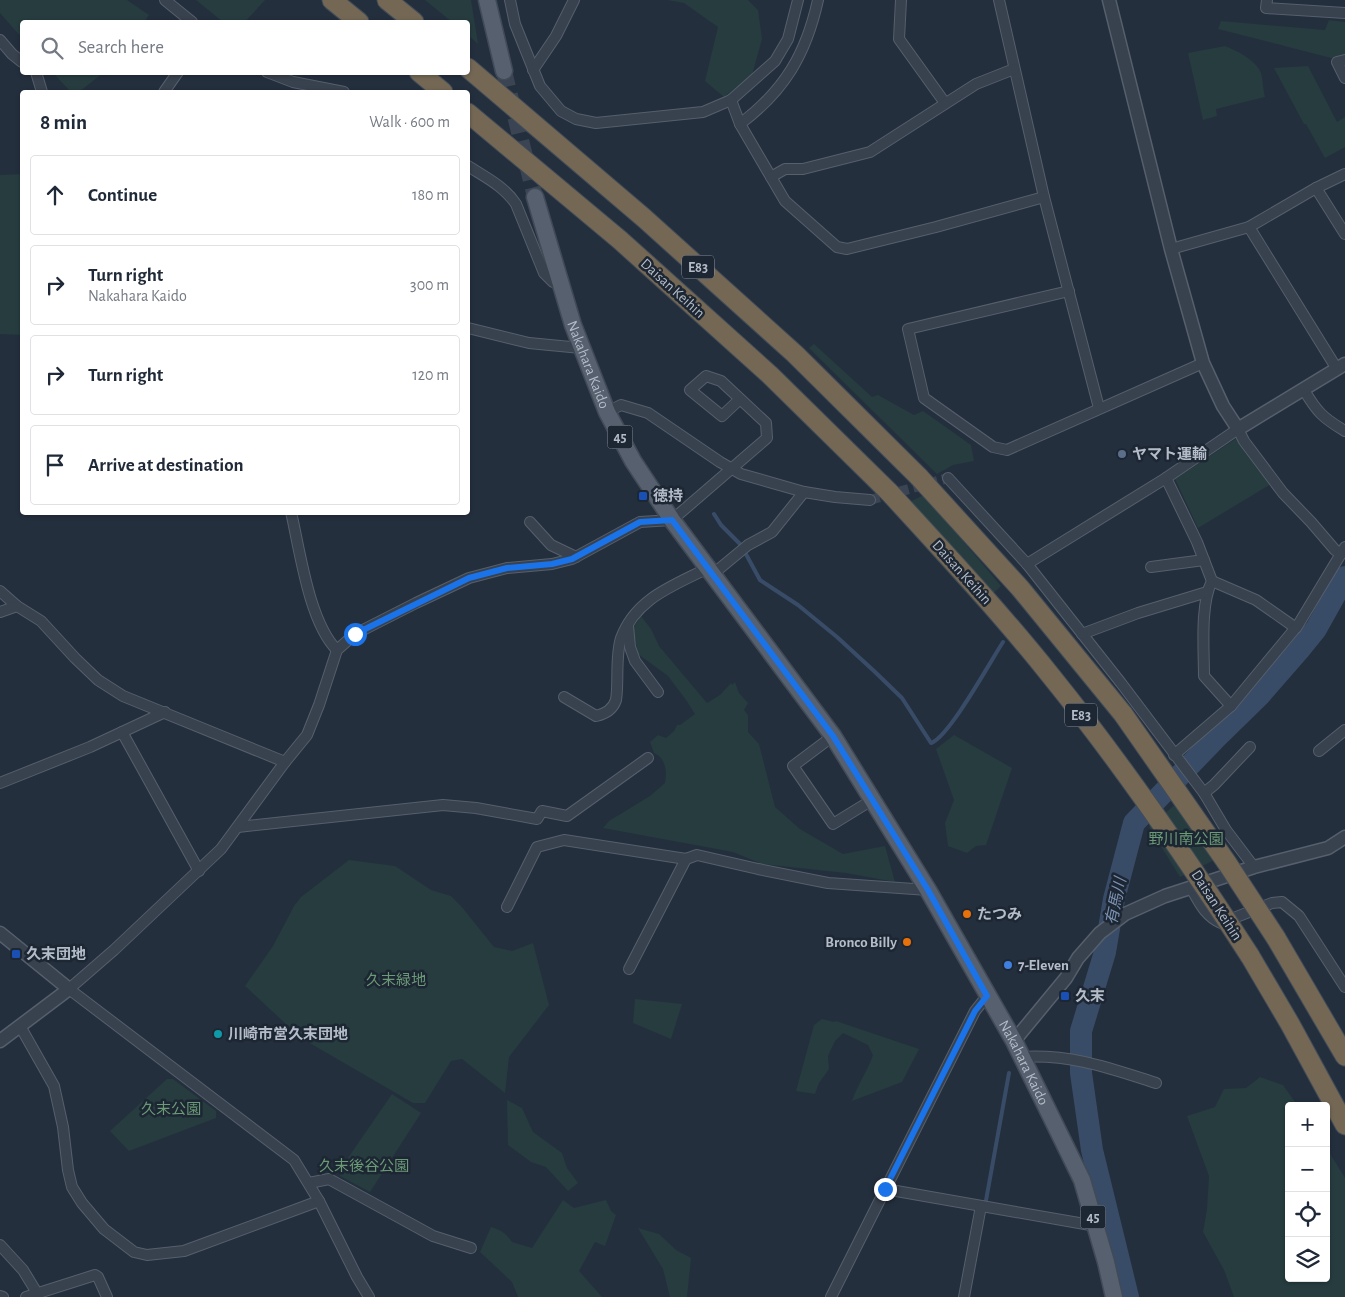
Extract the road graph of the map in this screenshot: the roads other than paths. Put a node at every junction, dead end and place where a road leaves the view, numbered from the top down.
1 (165, 0) edge
2 (332, 0) edge
3 (387, 0) edge
4 (487, 0) edge
5 (510, 0) edge
6 (574, 0) edge
7 (798, 0) edge
8 (818, 0) edge
9 (901, 0) edge
10 (999, 0) edge
11 (1109, 0) edge
12 (1267, 0) edge
13 (1345, 13) edge
14 (190, 20) edge
15 (357, 20) edge
16 (412, 20) edge
17 (0, 40) edge
18 (20, 60) edge
19 (1345, 60) edge
20 (1014, 69) junction
21 (470, 70) edge
22 (533, 70) junction
23 (504, 71) tunnel mouth
24 (37, 75) edge
25 (176, 75) edge
26 (275, 75) edge
27 (423, 75) edge
28 (1345, 78) edge
29 (41, 90) edge
30 (165, 90) edge
31 (334, 90) edge
32 (441, 90) edge
33 (731, 100) junction
34 (945, 103) junction
35 (470, 115) edge
36 (740, 124) junction
37 (470, 167) edge
38 (1345, 174) edge
39 (771, 177) junction
40 (1316, 188) junction
41 (535, 197) tunnel mouth
42 (1044, 197) junction
43 (1249, 227) junction
44 (1345, 234) edge
45 (1171, 250) junction
46 (562, 284) junction
47 (1069, 291) junction
48 (470, 328) edge
49 (581, 348) junction
50 (1202, 363) junction
51 (1341, 367) edge
52 (1304, 390) junction
53 (740, 399) junction
54 (1099, 408) junction
55 (607, 412) junction
56 (1238, 429) junction
57 (1345, 431) edge
58 (731, 469) junction
59 (948, 478) dead end
60 (1166, 478) junction
61 (804, 492) junction
62 (870, 500) tunnel mouth
63 (292, 515) edge
64 (672, 520) junction
65 (530, 522) dead end
66 (1343, 550) edge
67 (576, 557) junction
68 (1204, 560) junction
69 (1027, 564) junction
70 (1151, 566) dead end
71 (711, 571) junction
72 (1212, 581) junction
73 (0, 591) edge
74 (1207, 592) junction
75 (17, 606) junction
76 (0, 612) edge
77 (628, 624) junction
78 (1296, 628) junction
79 (1082, 634) junction
80 (337, 650) junction
81 (658, 692) dead end
82 (564, 697) dead end
83 (1231, 706) junction
84 (166, 712) junction
85 (1345, 730) edge
86 (122, 732) junction
87 (833, 736) junction
88 (1250, 748) dead end
89 (1319, 751) dead end
90 (1174, 755) junction
91 (648, 758) dead end
92 (285, 762) junction
93 (0, 783) edge
94 (1204, 793) junction
95 (872, 800) junction
96 (238, 827) junction
97 (1345, 837) edge
98 (686, 859) junction
99 (1254, 867) junction
100 (199, 871) junction
101 (1191, 888) junction
102 (928, 890) junction
103 (508, 907) dead end
104 (0, 933) edge
105 (629, 969) dead end
106 (1345, 987) edge
107 (69, 989) junction
108 (987, 996) junction
109 (20, 1026) junction
110 (0, 1041) edge
111 (1014, 1041) junction
112 (1345, 1056) edge
113 (1021, 1057) junction
114 (1156, 1083) dead end
115 (1345, 1125) edge
116 (309, 1183) junction
117 (885, 1189) junction
118 (319, 1201) junction
119 (981, 1206) junction
120 (1096, 1226) junction
121 (0, 1245) edge
122 (471, 1248) dead end
123 (37, 1294) junction
124 (26, 1297) edge
125 (107, 1297) edge
126 (369, 1297) edge
127 (831, 1297) edge
128 (964, 1297) edge
129 (1114, 1297) edge

1 - 14 street
2 - 15 highway
3 - 16 highway
4 - 23 main road
5 - 22 street
6 - 22 street
7 - 33 street
8 - 36 street
9 - 34 street
10 - 20 street
11 - 45 street
12 - 13 street
17 - 18 street
19 - 28 street
20 - 34 street
20 - 42 street
21 - 112 highway, Daisan Keihin / E83, bridge
22 - 33 street
24 - 29 street
25 - 30 street
26 - 31 street
27 - 32 highway
33 - 36 street
34 - 39 street
35 - 115 highway, Daisan Keihin / E83, bridge
36 - 39 street
37 - 46 street
38 - 40 street
39 - 42 street
40 - 43 street
40 - 44 street
41 - 46 main road, Nakahara Kaido / 45
42 - 47 street
43 - 45 street
43 - 51 street
45 - 50 street
46 - 49 main road, Nakahara Kaido / 45
47 - 54 street
47 - 54 street
48 - 49 street
49 - 55 main road, Nakahara Kaido / 45
50 - 54 street
50 - 56 street
51 - 52 street
52 - 56 street
52 - 57 street
53 - 53 street
53 - 58 street
55 - 58 street
55 - 64 main road, Nakahara Kaido / 45
56 - 60 street
56 - 66 street
58 - 61 street
58 - 64 street
59 - 69 street
60 - 68 street
60 - 69 street
61 - 62 street
61 - 71 street
63 - 80 street
64 - 67 street
64 - 71 main road, Nakahara Kaido / 45
65 - 67 street
66 - 78 street
67 - 80 street
68 - 70 street
68 - 72 street
69 - 79 street
71 - 77 street
71 - 87 main road, Nakahara Kaido / 45
72 - 74 street
72 - 78 street
73 - 75 street
74 - 79 street
74 - 83 street
75 - 76 street
75 - 84 street
77 - 81 street
77 - 82 street
78 - 83 street
79 - 90 street
80 - 92 street
83 - 90 street
84 - 86 street
84 - 92 street
85 - 89 street
86 - 93 street
86 - 100 street
87 - 95 main road, Nakahara Kaido / 45
87 - 95 street
88 - 94 street
90 - 94 street
91 - 96 street
92 - 96 street
94 - 99 street
95 - 102 main road, Nakahara Kaido / 45
96 - 100 street
97 - 99 street
98 - 102 street
98 - 103 street
98 - 105 street
99 - 101 street
100 - 107 street
101 - 106 street
101 - 111 street
102 - 108 main road, Nakahara Kaido / 45
104 - 107 street
107 - 109 street
107 - 116 street
108 - 111 main road, Nakahara Kaido / 45
108 - 117 street
109 - 110 street
109 - 118 street
111 - 113 main road, Nakahara Kaido / 45
113 - 114 street
113 - 120 main road, Nakahara Kaido / 45
116 - 118 street
116 - 122 street
117 - 119 street
117 - 127 street
118 - 126 street
119 - 120 street
119 - 128 street
120 - 129 main road, Nakahara Kaido / 45
121 - 123 street
123 - 124 street
123 - 125 street

